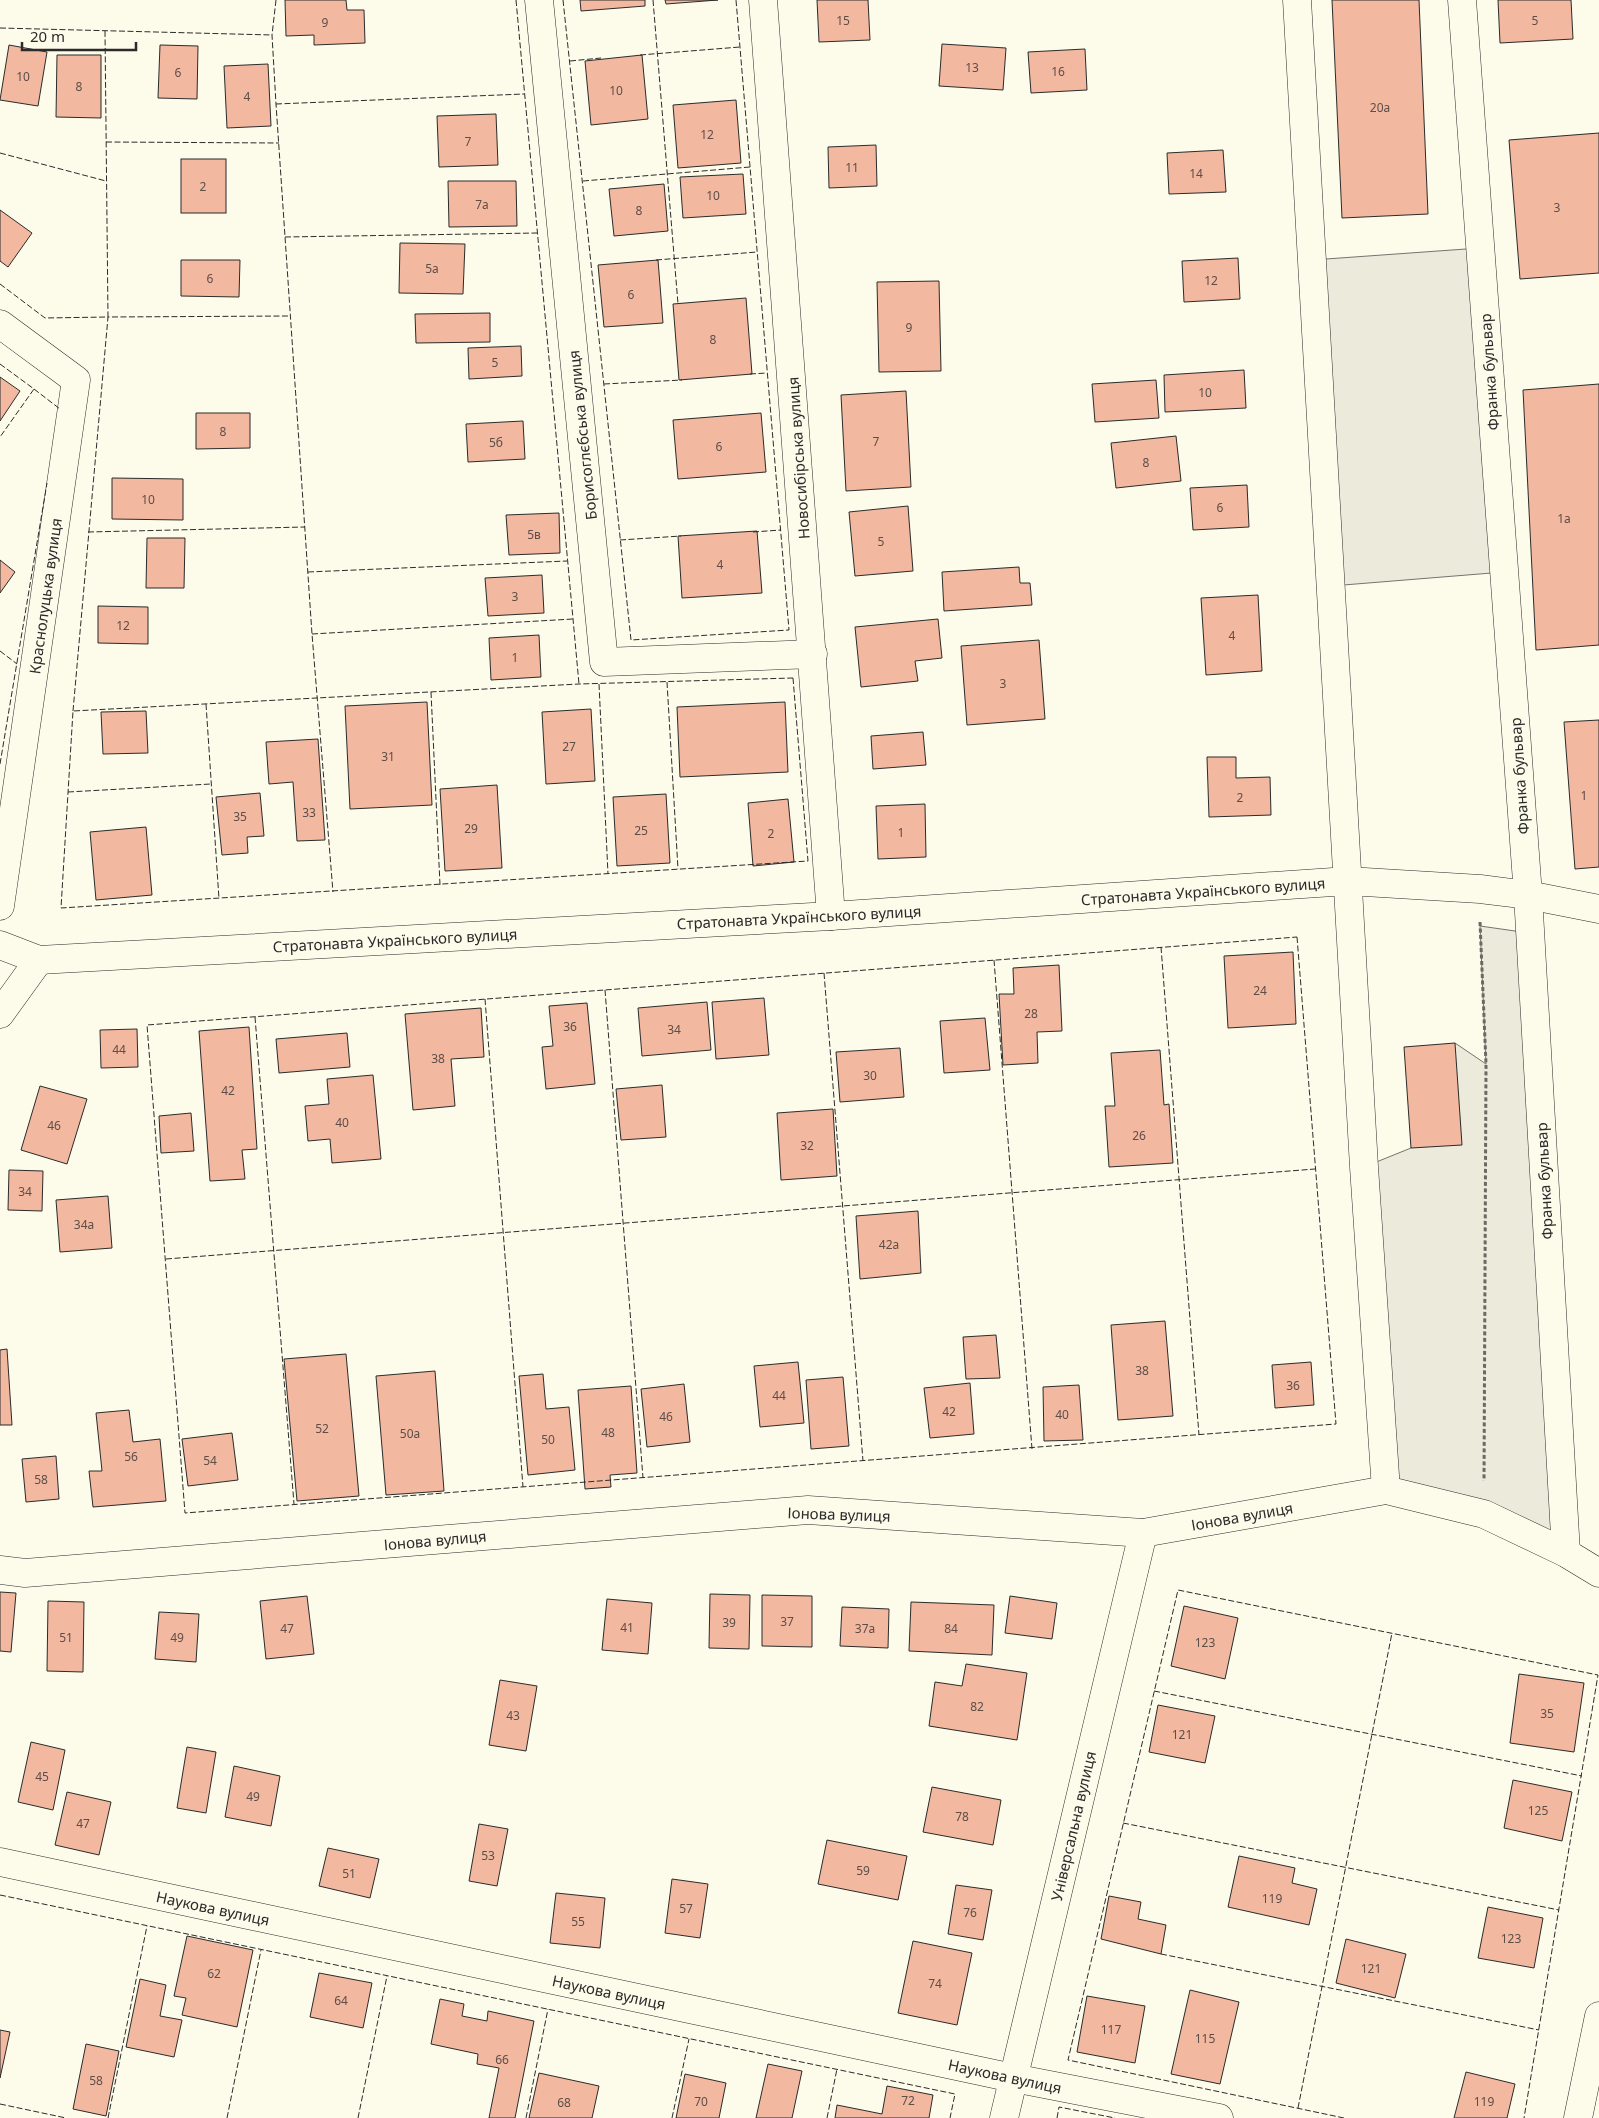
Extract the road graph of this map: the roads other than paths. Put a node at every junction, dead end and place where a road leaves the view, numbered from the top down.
1 (539, 0) edge
2 (763, 0) edge
3 (1297, 0) edge
4 (1462, 0) edge
5 (0, 324) edge
6 (813, 654) junction
7 (1348, 881) junction
8 (1528, 895) junction
9 (0, 906) edge
10 (1599, 909) edge
11 (831, 916) junction
12 (0, 945) edge
13 (39, 960) junction
14 (0, 1014) edge
15 (1386, 1490) junction
16 (1143, 1534) junction
17 (1566, 1553) junction
18 (0, 1570) edge
19 (1599, 1573) edge
20 (0, 1862) edge
21 (1599, 2016) edge
22 (1013, 2078) junction
23 (1004, 2118) edge
24 (1219, 2118) edge
25 (1578, 2118) edge

1 - 6 street, Борисоглєбська вулиця
2 - 6 street, Новосибірська вулиця
3 - 7 street
4 - 8 street, Франка бульвар
5 - 9 street, Краснолуцька вулиця
6 - 11 street, Новосибірська вулиця
7 - 8 street, Стратонавта Українського вулиця
7 - 11 street, Стратонавта Українського вулиця
7 - 15 street
8 - 10 street, Стратонавта Українського вулиця
8 - 17 street, Франка бульвар
11 - 13 street, Стратонавта Українського вулиця
12 - 13 street, Стратонавта Українського вулиця
13 - 14 street
15 - 16 street, Іонова вулиця
15 - 17 street, Іонова вулиця
16 - 18 street, Іонова вулиця
16 - 22 street, Універсальна вулиця
17 - 19 street, Іонова вулиця
20 - 22 street, Наукова вулиця
21 - 25 street
22 - 23 street, Універсальна вулиця
22 - 24 street, Наукова вулиця

